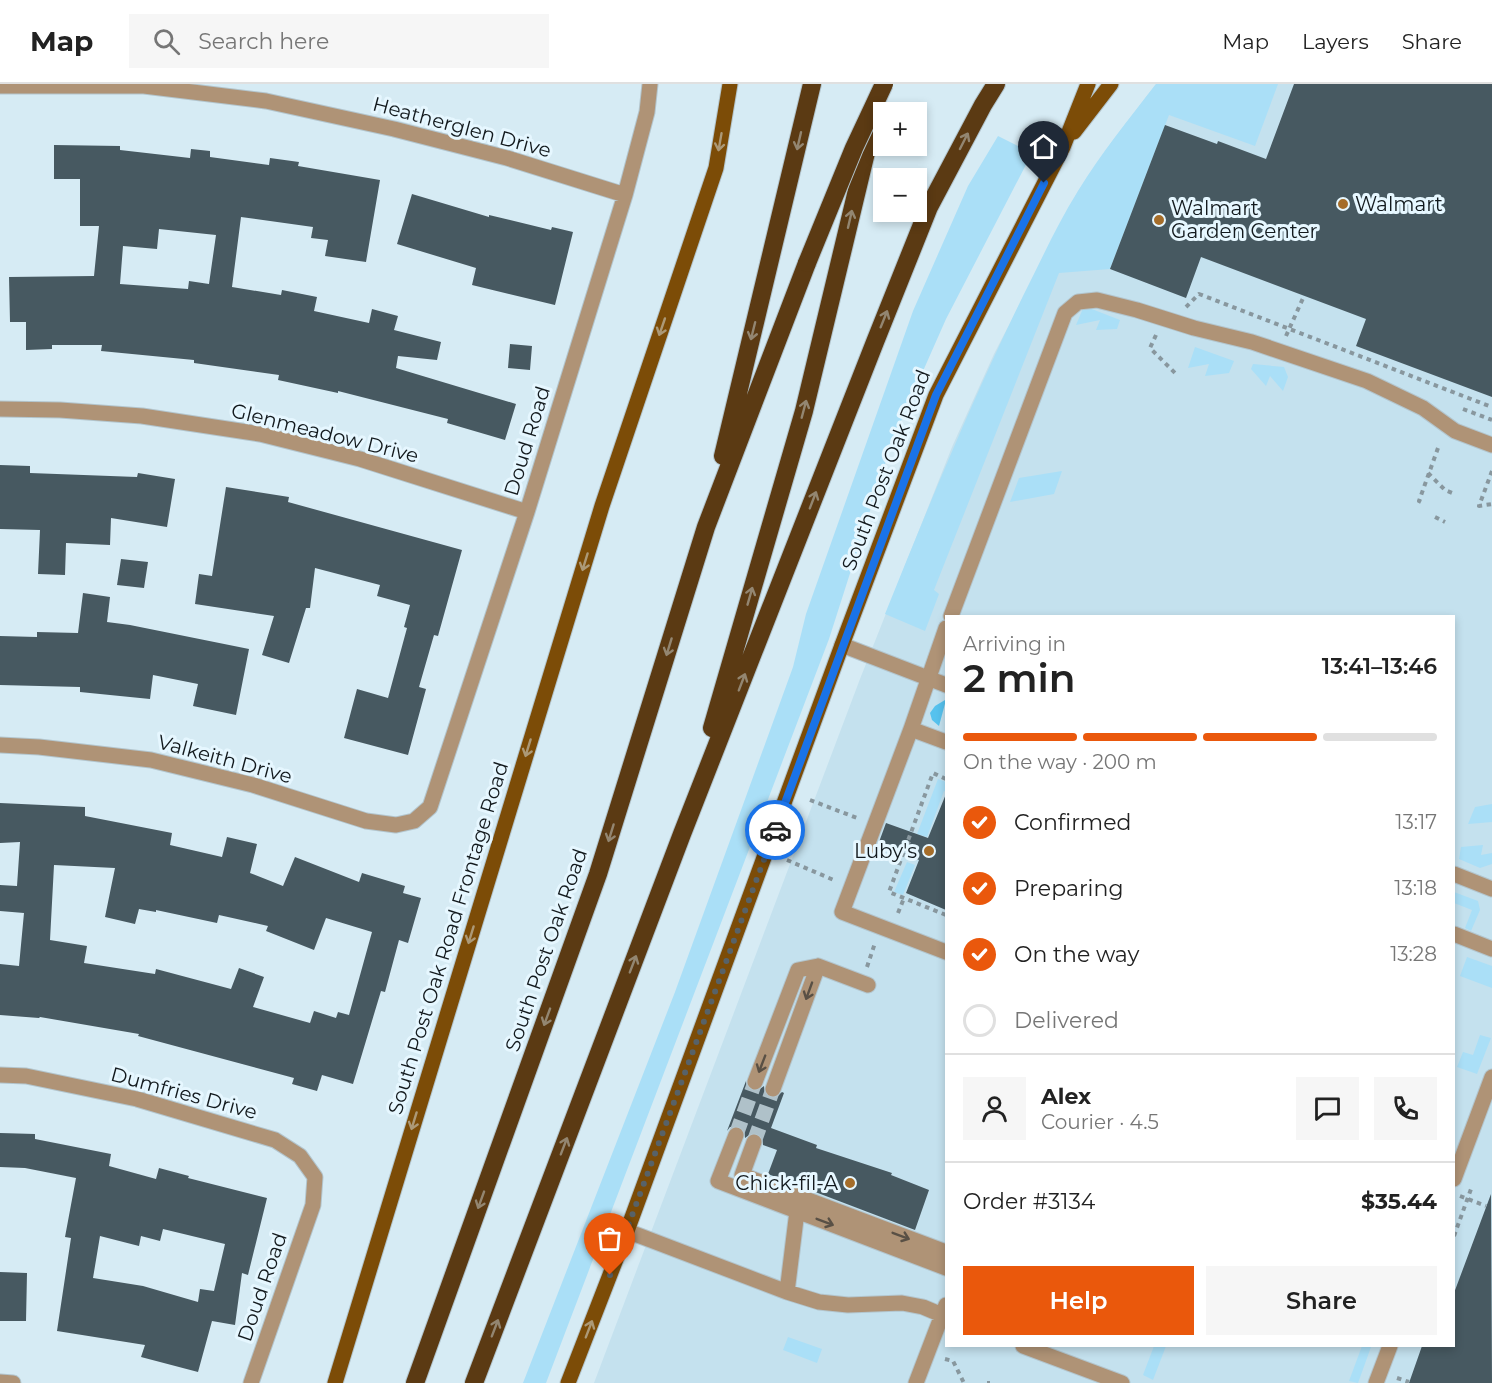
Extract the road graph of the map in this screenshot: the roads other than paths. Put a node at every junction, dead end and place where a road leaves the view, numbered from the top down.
1 (650, 84) edge
2 (730, 84) edge
3 (812, 84) edge
4 (883, 84) edge
5 (996, 84) edge
6 (1088, 84) edge
7 (1112, 84) edge
8 (0, 86) edge
9 (1063, 147) junction
10 (625, 195) junction
11 (0, 409) edge
12 (1492, 445) edge
13 (527, 512) junction
14 (706, 527) junction
15 (951, 615) edge
16 (945, 631) edge
17 (842, 645) junction
18 (928, 678) junction
19 (945, 685) edge
20 (911, 729) junction
21 (945, 742) edge
22 (0, 745) edge
23 (430, 807) joint
24 (682, 834) junction
25 (1455, 874) edge
26 (1492, 889) edge
27 (1455, 934) edge
28 (1492, 949) edge
29 (945, 952) edge
30 (818, 966) junction
31 (868, 985) dead end
32 (0, 1075) edge
33 (1492, 1077) edge
34 (755, 1082) tunnel mouth
35 (773, 1089) tunnel mouth
36 (736, 1135) tunnel mouth
37 (754, 1142) tunnel mouth
38 (1455, 1176) edge
39 (313, 1204) joint
40 (798, 1204) junction
41 (627, 1231) junction
42 (945, 1252) edge
43 (945, 1268) edge
44 (787, 1292) junction
45 (945, 1312) edge
46 (1026, 1347) edge
47 (1390, 1347) edge
48 (0, 1382) edge
49 (13, 1383) edge
50 (251, 1383) edge
51 (335, 1383) edge
52 (415, 1383) edge
53 (474, 1383) edge
54 (568, 1383) edge
55 (916, 1383) edge
56 (1122, 1383) edge
57 (1376, 1383) edge

1 - 10 street, Doud Road
2 -> 51 main road, South Post Oak Road Frontage Road
3 -> 14 highway
4 - 14 highway, bridge
24 -> 4 highway
24 -> 5 highway
6 - 9 main road, South Post Oak Road
7 - 9 main road
8 - 10 street, Heatherglen Drive
9 - 17 main road, South Post Oak Road
10 - 13 street, Doud Road
11 - 13 street, Glenmeadow Drive
12 - 15 street
13 - 23 street, Doud Road
14 -> 52 highway, South Post Oak Road
16 - 18 street
17 - 18 street
17 - 41 main road, South Post Oak Road
18 - 19 street
18 - 20 street
20 - 21 street
20 - 29 street
22 - 23 street, Valkeith Drive
53 -> 24 highway
25 - 26 street
27 - 28 street
30 - 31 street
30 -> 34 street
30 -> 35 street
32 - 39 street, Dumfries Drive
33 - 38 street
36 - 40 street
37 - 40 street
39 - 50 street, Doud Road
40 -> 42 street
40 -> 43 street
40 - 44 street
41 - 44 street
54 -> 41 main road
44 - 45 street
45 - 55 street
46 - 56 street
47 - 57 street
48 - 49 street

